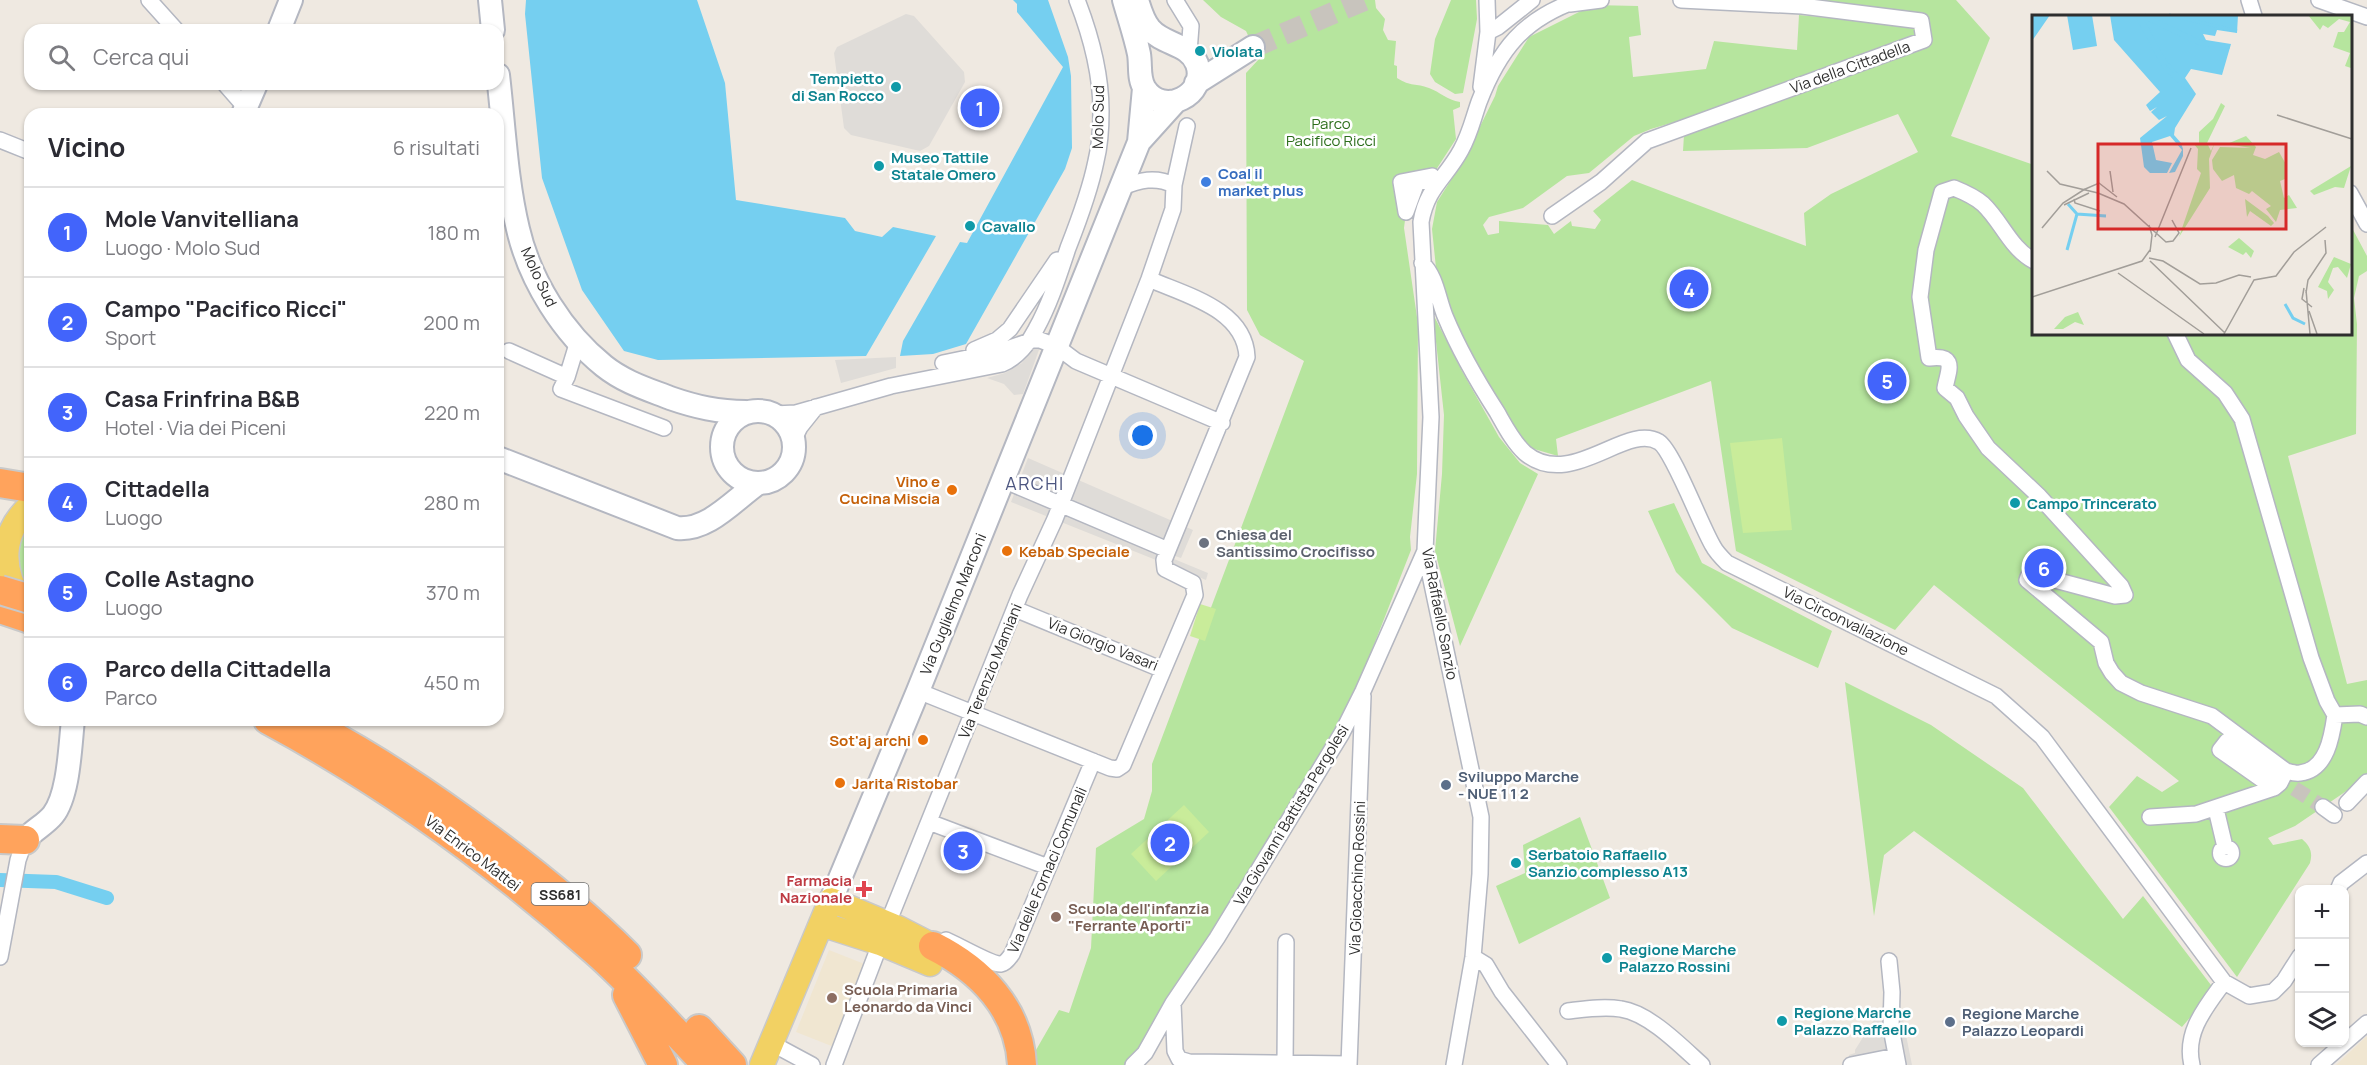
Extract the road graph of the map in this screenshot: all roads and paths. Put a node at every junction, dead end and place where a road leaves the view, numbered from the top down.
1 (149, 0) edge
2 (291, 0) edge
3 (490, 0) edge
4 (1077, 0) edge
5 (1124, 0) edge
6 (1137, 0) edge
7 (1175, 0) edge
8 (1487, 0) edge
9 (1532, 0) edge
10 (1578, 0) edge
11 (1601, 0) edge
12 (1681, 0) edge
13 (2249, 0) edge
14 (2319, 0) edge
15 (1561, 6) junction
16 (2254, 15) edge
17 (2367, 17) edge
18 (171, 24) edge
19 (281, 24) edge
20 (492, 24) edge
21 (1488, 32) junction
22 (1500, 58) junction
23 (1188, 61) junction
24 (1142, 77) junction
25 (229, 90) edge
26 (254, 90) edge
27 (500, 90) edge
28 (1176, 101) junction
29 (1479, 102) junction
30 (243, 108) edge
31 (246, 108) edge
32 (502, 108) edge
33 (504, 122) edge
34 (1187, 126) dead end
35 (0, 140) edge
36 (1139, 142) junction
37 (24, 150) edge
38 (1174, 185) junction
39 (1120, 188) junction
40 (2352, 196) edge
41 (1552, 216) dead end
42 (2367, 224) edge
43 (1074, 234) junction
44 (2032, 260) edge
45 (1422, 263) junction
46 (1149, 279) junction
47 (2175, 334) edge
48 (578, 341) junction
49 (1029, 341) junction
50 (1056, 346) junction
51 (509, 351) dead end
52 (943, 363) junction
53 (1110, 375) junction
54 (567, 377) junction
55 (891, 386) junction
56 (691, 405) junction
57 (816, 407) junction
58 (746, 412) junction
59 (774, 414) junction
60 (1221, 423) junction
61 (664, 428) dead end
62 (794, 439) junction
63 (722, 440) junction
64 (504, 460) edge
65 (726, 465) junction
66 (1003, 480) junction
67 (0, 483) edge
68 (757, 483) junction
69 (24, 487) edge
70 (1061, 504) junction
71 (15, 515) edge
72 (715, 515) junction
73 (1168, 550) junction
74 (1425, 551) junction
75 (8, 593) edge
76 (24, 605) edge
77 (1015, 609) junction
78 (24, 612) edge
79 (0, 629) edge
80 (24, 630) edge
81 (1163, 670) junction
82 (918, 691) junction
83 (1363, 691) junction
84 (973, 713) junction
85 (2335, 715) junction
86 (2367, 717) edge
87 (73, 726) edge
88 (278, 726) edge
89 (315, 726) edge
90 (326, 726) edge
91 (332, 726) edge
92 (363, 751) junction
93 (1094, 761) junction
94 (2278, 778) junction
95 (2367, 782) edge
96 (2347, 803) dead end
97 (2216, 809) junction
98 (2150, 817) dead end
99 (929, 822) junction
100 (14, 846) edge
101 (2225, 847) dead end
102 (2367, 863) edge
103 (1048, 867) junction
104 (2340, 885) edge
105 (831, 900) junction
106 (821, 924) junction
107 (889, 935) junction
108 (1286, 942) dead end
109 (929, 949) junction
110 (0, 957) edge
111 (1473, 957) junction
112 (1889, 961) dead end
113 (2295, 964) edge
114 (614, 969) junction
115 (2224, 982) junction
116 (1173, 1003) junction
117 (1568, 1011) dead end
118 (2367, 1023) edge
119 (767, 1054) edge
120 (1897, 1061) edge
121 (1697, 1063) edge
122 (1285, 1064) edge
123 (1349, 1064) edge
124 (663, 1065) edge
125 (707, 1065) edge
126 (732, 1065) edge
127 (812, 1065) edge
128 (834, 1065) edge
129 (1007, 1065) edge
130 (1022, 1065) edge
131 (1133, 1065) edge
132 (1454, 1065) edge
133 (1559, 1065) edge
134 (1856, 1065) edge
135 (2192, 1065) edge
136 (2319, 1065) edge

1 - 18 street
2 - 19 street
3 - 20 street
4 - 43 street, Molo Sud
5 - 24 street, Via Guglielmo Marconi
6 - 23 street
7 - 23 street
8 - 21 street
9 - 21 street
10 - 15 street
11 - 15 street
12 - 41 street, Via della Cittadella
13 - 16 street
14 - 17 street
15 - 22 street
21 - 22 street
21 - 29 street
22 - 29 street
23 - 24 street
23 - 28 street, Via Guglielmo Marconi
24 - 28 street
24 - 36 street, Via Guglielmo Marconi
25 - 30 street
26 - 31 street
27 - 32 street, Molo Sud
28 - 36 street, Via Guglielmo Marconi
29 - 45 street, Via Raffaello Sanzio
33 - 48 street, Molo Sud
34 - 38 street, Via Terenzio Mamiani
35 - 37 street
36 - 39 street, Via Guglielmo Marconi
38 - 39 street
38 - 46 street, Via Terenzio Mamiani
39 - 50 street, Via Guglielmo Marconi
40 - 42 street
43 - 49 street, Molo Sud
43 - 52 street, Molo Sud
44 - 94 street
45 - 74 street, Via Raffaello Sanzio
45 - 115 street, Via Circonvallazione
46 - 53 street, Via Terenzio Mamiani
46 - 60 street
47 - 85 street
48 - 54 street
48 - 56 street, Molo Sud
49 - 50 street
49 - 52 street, Molo Sud
49 - 55 street, Molo Sud
50 - 53 street
50 - 66 street, Via Guglielmo Marconi
51 - 54 street
52 - 55 street, Molo Sud
53 - 60 street
53 - 70 street, Via Terenzio Mamiani
54 - 61 street
55 - 57 street, Molo Sud
56 - 58 street, Molo Sud
56 - 63 street, Molo Sud
57 - 59 street, Molo Sud
57 - 62 street
58 - 59 street, Molo Sud
58 - 63 street
59 - 62 street
60 - 73 street
62 - 68 street
63 - 65 street, Molo Sud
64 - 72 street
65 - 68 street
65 - 72 street
66 - 70 street
66 - 82 street, Via Guglielmo Marconi
67 - 69 highway
68 - 72 street
70 - 73 street
70 - 77 street, Via Terenzio Mamiani
71 - 75 main road
73 - 81 street, Via Giorgio Vasari
74 - 83 street, Via Giovanni Battista Pergolesi
74 - 111 street, Via Raffaello Sanzio
75 - 76 main road
75 - 78 highway
77 - 81 street, Via Giorgio Vasari
77 - 84 street, Via Terenzio Mamiani
79 - 80 highway
81 - 93 street
82 - 84 street
82 - 105 street, Via Guglielmo Marconi
83 - 116 street, Via Giovanni Battista Pergolesi
83 - 123 street, Via Gioacchino Rossini
84 - 93 street
84 - 99 street, Via Terenzio Mamiani
85 - 86 street
85 - 94 street
87 - 100 street
88 - 114 highway, Via Enrico Mattei / SS681
89 - 92 highway, Via Enrico Mattei / SS681
90 - 92 highway
91 - 92 highway
92 - 126 highway, Via Enrico Mattei / SS681
93 - 103 street, Via delle Fornaci Comunali
94 - 97 street
95 - 96 street
97 - 98 street
97 - 101 street
99 - 103 street
99 - 107 street, Via Terenzio Mamiani
100 - 110 street
102 - 104 street
103 - 109 street, Via delle Fornaci Comunali
105 - 106 main road, Via Guglielmo Marconi
105 - 107 main road
106 - 107 main road
106 - 119 main road, Via Guglielmo Marconi
107 - 109 main road
107 - 128 street, Via Terenzio Mamiani
108 - 122 street
109 - 129 highway
109 - 130 highway
111 - 132 street, Via Raffaello Sanzio
111 - 133 street
112 - 120 street
113 - 115 street, Via Circonvallazione
114 - 124 highway, SS681
114 - 125 highway, Via Enrico Mattei / SS681
115 - 135 street
116 - 122 street
116 - 131 street, Via Giovanni Battista Pergolesi
117 - 121 street
118 - 136 street
119 - 127 street
120 - 134 street
122 - 123 street

